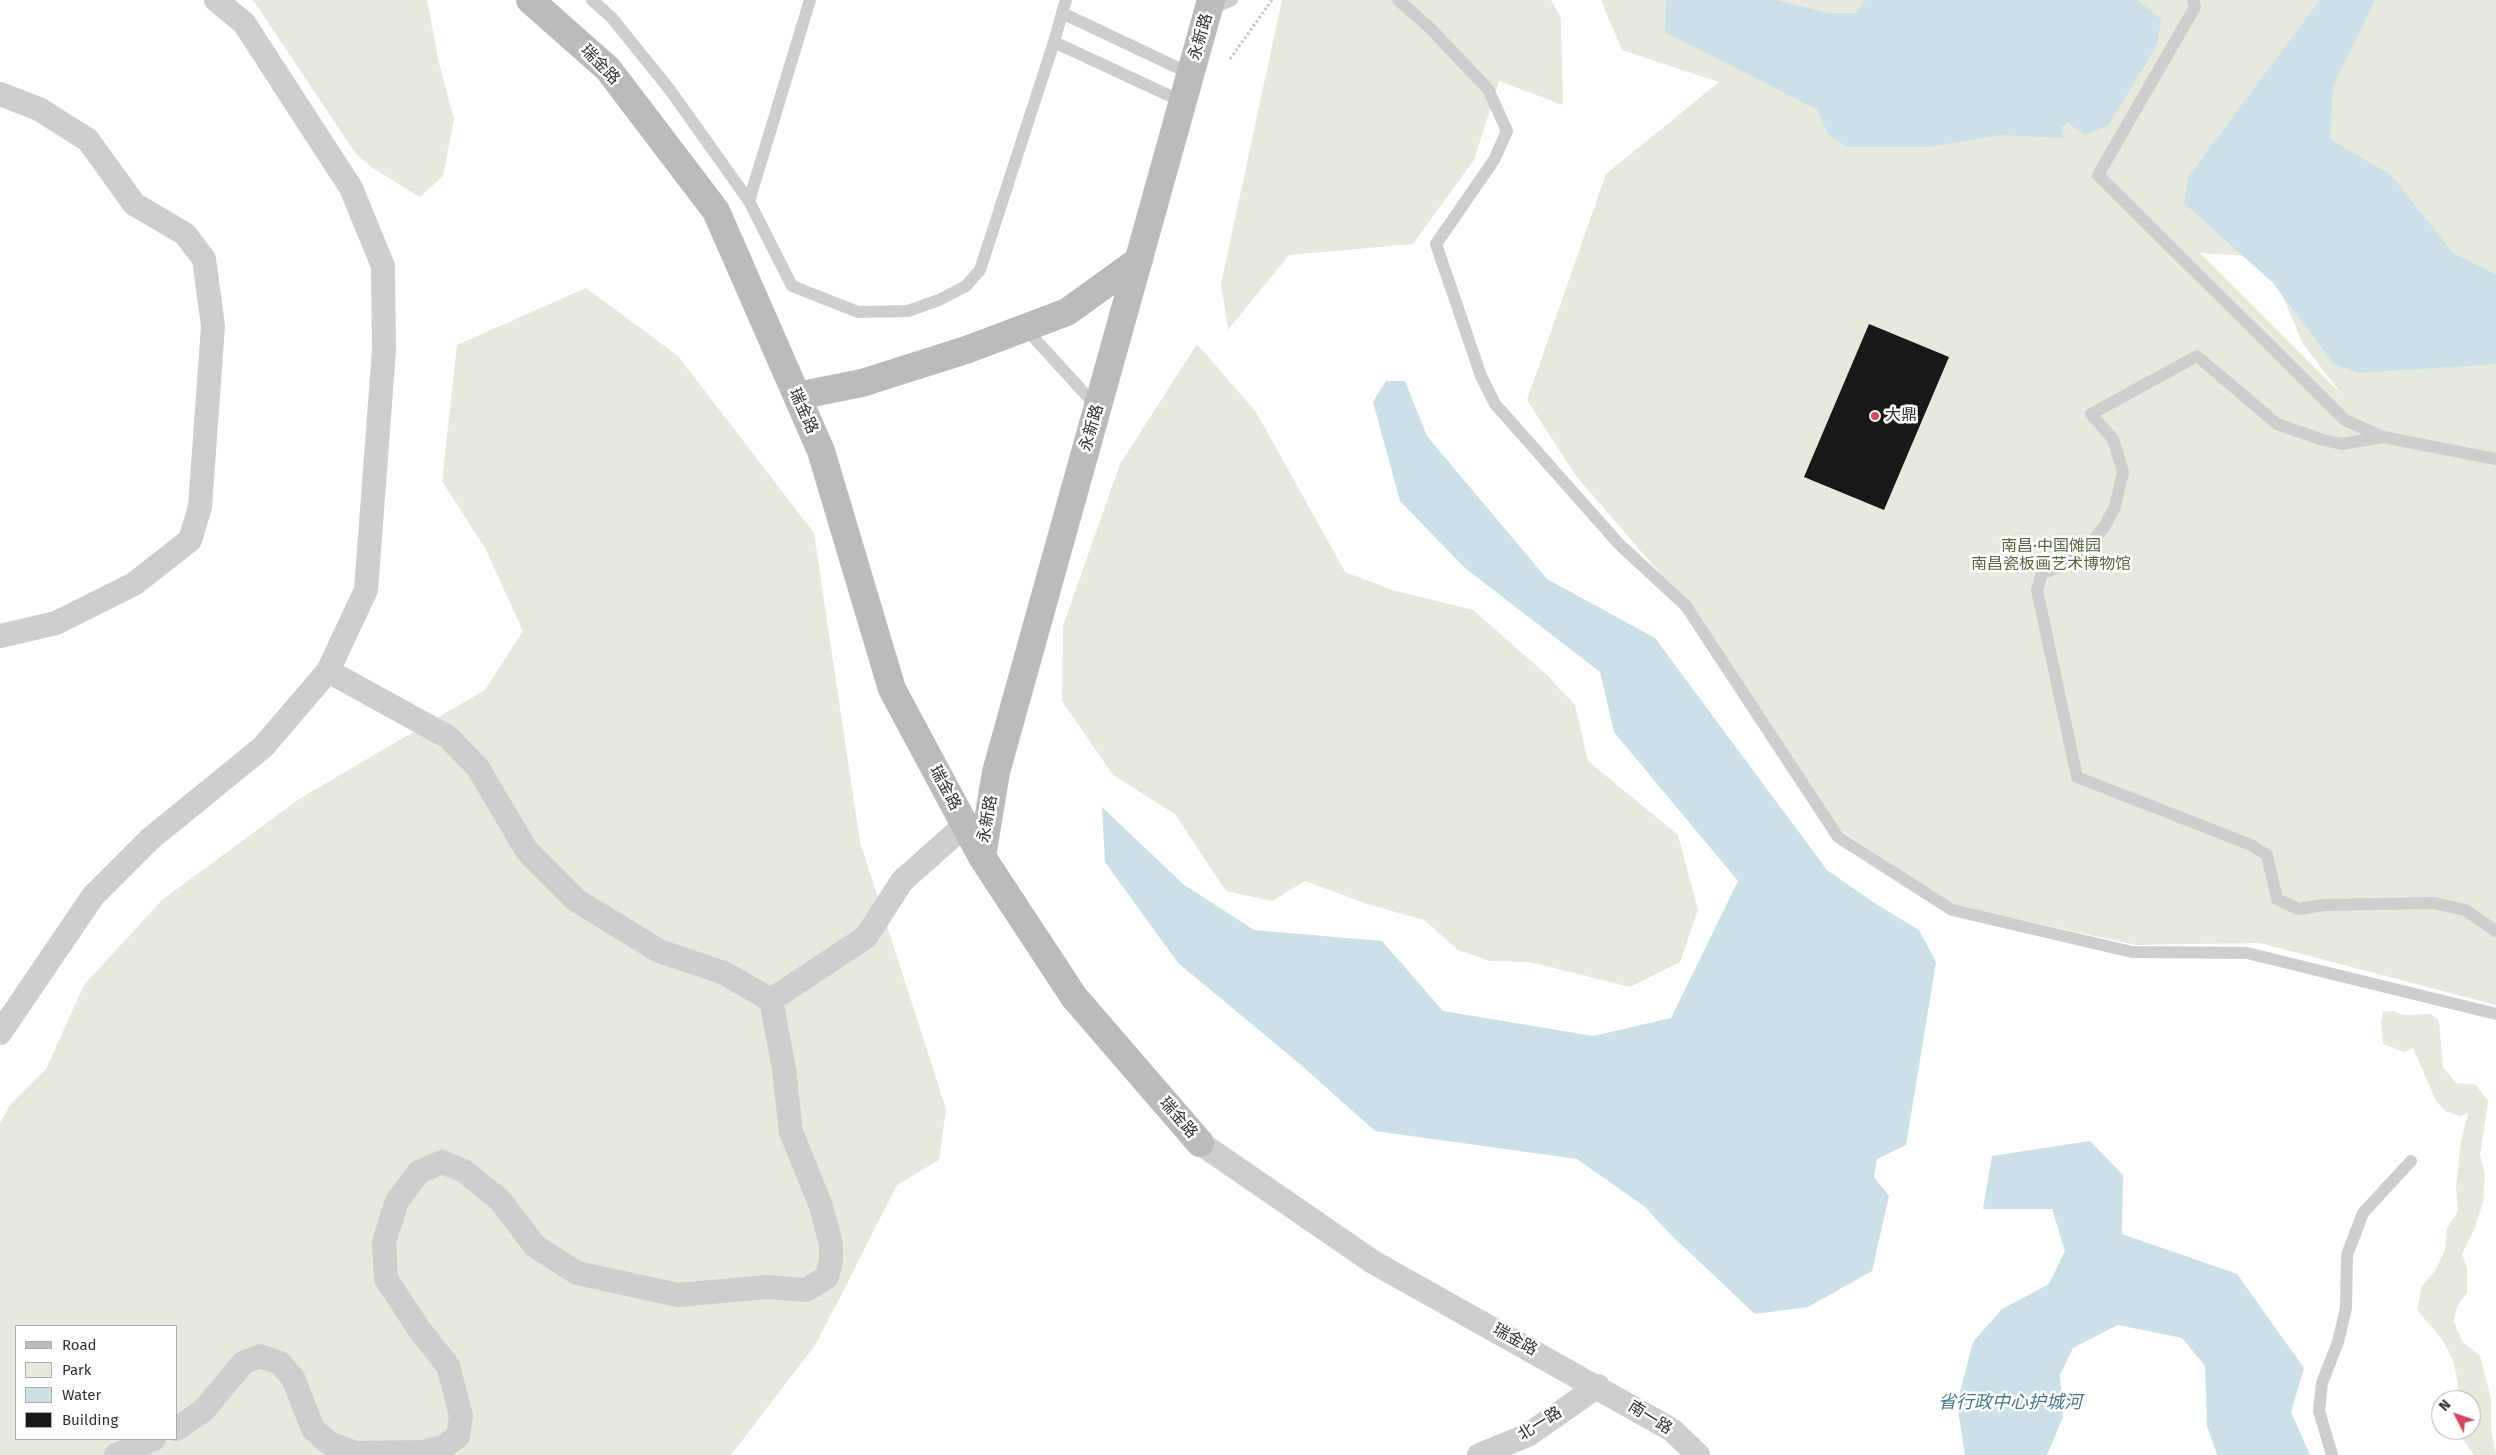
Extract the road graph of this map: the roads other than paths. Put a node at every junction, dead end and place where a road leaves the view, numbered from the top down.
1 (216, 0) edge
2 (530, 0) edge
3 (592, 0) edge
4 (810, 0) edge
5 (1066, 0) edge
6 (1398, 0) edge
7 (2193, 0) edge
8 (1217, 3) edge
9 (1062, 13) junction
10 (1054, 42) junction
11 (1191, 74) junction
12 (0, 94) edge
13 (1183, 102) junction
14 (749, 201) junction
15 (1139, 260) junction
16 (1025, 328) junction
17 (797, 396) junction
18 (1098, 408) junction
19 (2384, 437) junction
20 (2496, 459) edge
21 (0, 636) edge
22 (328, 671) junction
23 (965, 825) junction
24 (982, 857) junction
25 (2496, 931) edge
26 (771, 1000) junction
27 (2496, 1014) edge
28 (0, 1033) edge
29 (1200, 1143) joint
30 (2411, 1161) dead end
31 (1598, 1386) junction
32 (178, 1428) edge
33 (152, 1440) edge
34 (116, 1455) edge
35 (1479, 1455) edge
36 (1698, 1455) edge
37 (2332, 1455) edge

1 - 22 street
2 - 17 street, 瑞金路
3 - 14 lane
4 - 14 lane
5 - 9 lane
6 - 27 lane
7 - 19 lane
8 - 11 street, 永新路
9 - 10 lane
9 - 11 lane
10 - 13 lane
10 - 14 lane
11 - 13 street, 永新路
12 - 21 street
13 - 15 street, 永新路
15 - 16 street
15 - 18 street, 永新路
16 - 17 street
16 - 18 lane
17 - 23 street, 瑞金路
18 - 24 street, 永新路
19 - 20 lane
19 - 25 lane
22 - 26 street
22 - 28 street
23 - 24 street, 瑞金路
23 - 26 street
24 - 29 street, 瑞金路
26 - 32 street
29 - 31 street, 瑞金路
30 - 37 lane
31 - 35 street, 北一路
31 - 36 street, 南一路
33 - 34 street

